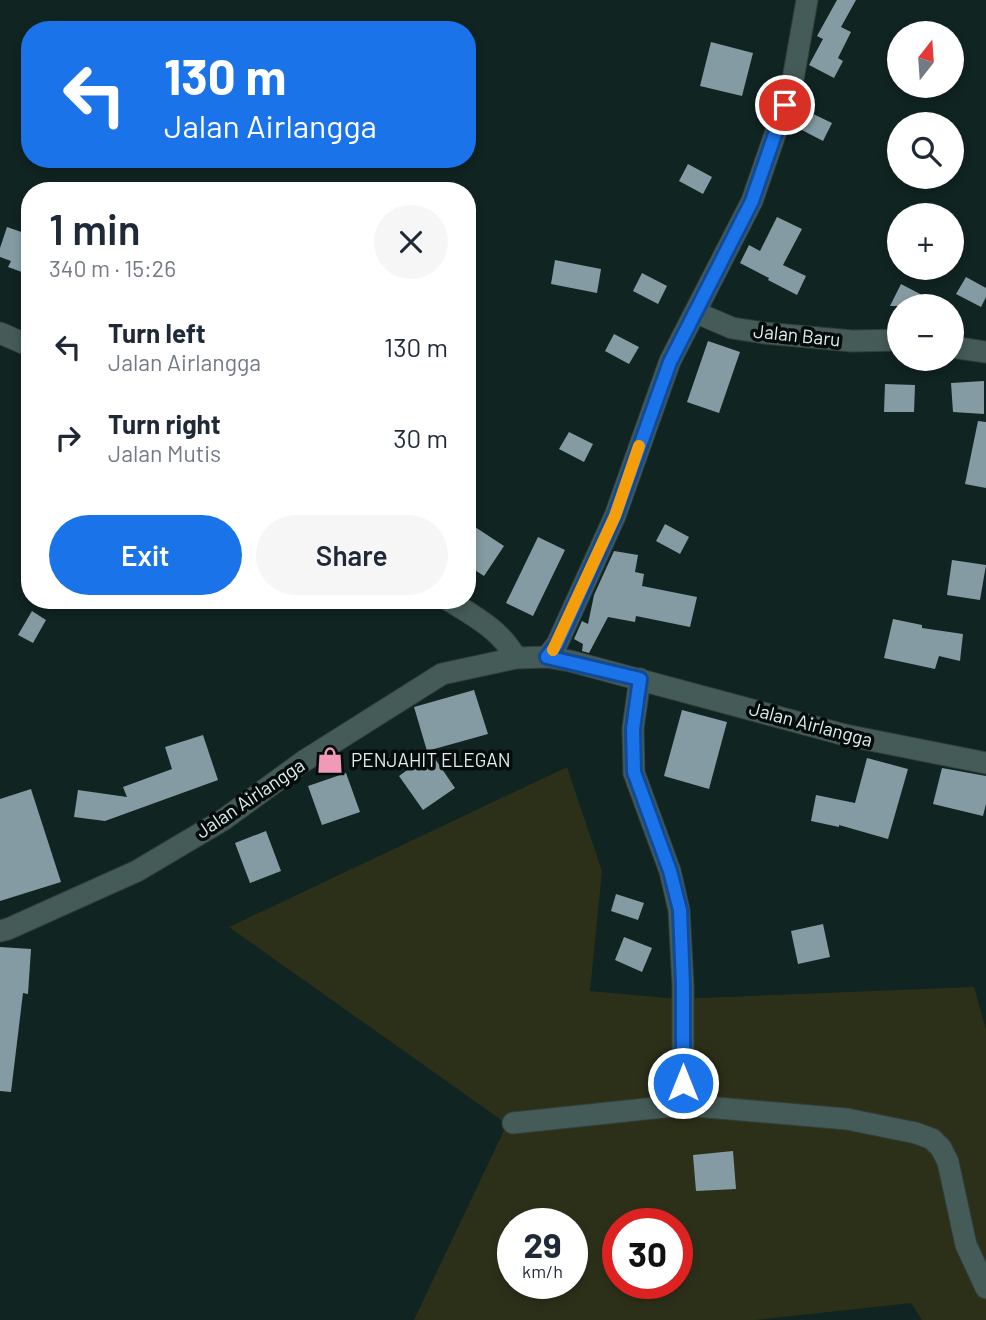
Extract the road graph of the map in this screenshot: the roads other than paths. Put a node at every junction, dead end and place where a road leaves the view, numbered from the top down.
1 (807, 0) edge
2 (697, 313) junction
3 (0, 333) edge
4 (887, 340) edge
5 (21, 342) edge
6 (964, 349) edge
7 (986, 352) edge
8 (461, 609) edge
9 (547, 657) junction
10 (516, 658) junction
11 (640, 679) junction
12 (986, 762) edge
13 (0, 931) edge
14 (683, 1105) junction
15 (513, 1123) dead end
16 (986, 1288) edge

1 - 2 street
2 - 4 street, Jalan Baru
2 - 9 street
3 - 5 street
6 - 7 street
8 - 10 street
9 - 10 street, Jalan Airlangga
9 - 11 street, Jalan Airlangga
10 - 13 street, Jalan Airlangga
11 - 12 street, Jalan Airlangga
11 - 14 street
14 - 15 street
14 - 16 street

